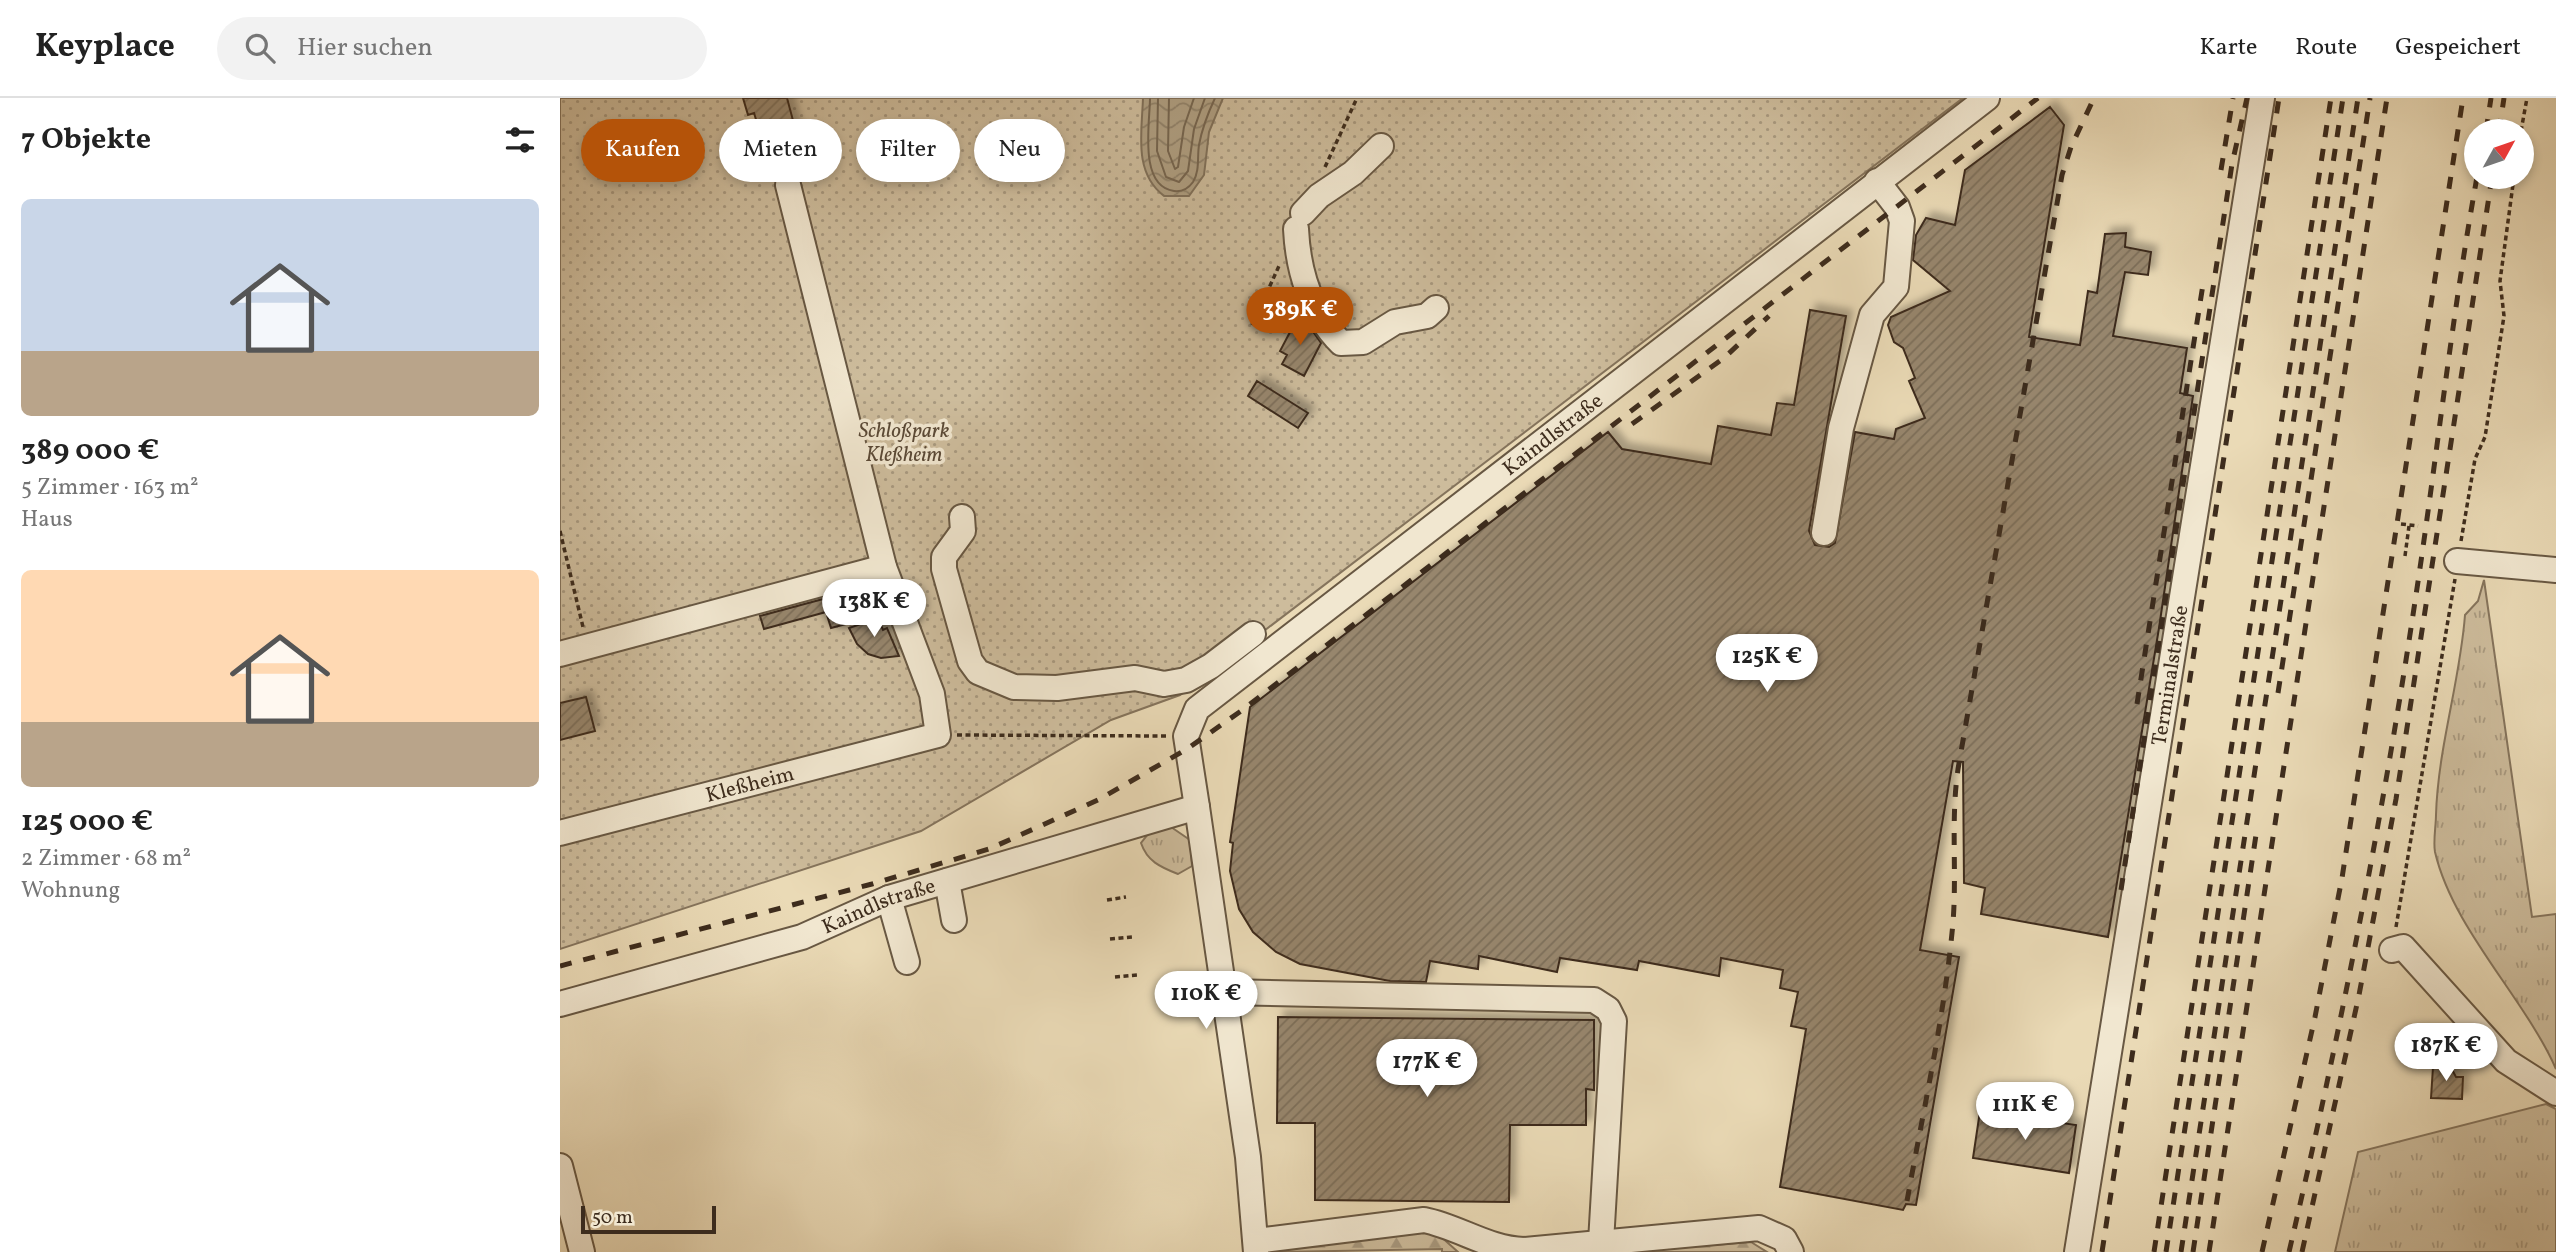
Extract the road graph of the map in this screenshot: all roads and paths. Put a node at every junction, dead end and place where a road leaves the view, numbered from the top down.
1 (1987, 98) edge
2 (2262, 98) edge
3 (2526, 98) edge
4 (2523, 119) edge
5 (1381, 146) dead end
6 (1877, 181) junction
7 (789, 185) dead end
8 (1436, 308) dead end
9 (961, 517) dead end
10 (2400, 524) dead end
11 (2409, 526) junction
12 (2418, 526) dead end
13 (560, 531) edge
14 (1824, 533) dead end
15 (2405, 556) dead end
16 (2458, 561) dead end
17 (884, 567) junction
18 (2556, 570) edge
19 (1253, 634) dead end
20 (588, 646) junction
21 (560, 654) edge
22 (938, 735) junction
23 (1186, 736) junction
24 (1197, 807) junction
25 (560, 836) edge
26 (947, 881) junction
27 (1126, 897) dead end
28 (889, 898) junction
29 (1107, 900) dead end
30 (954, 920) dead end
31 (1132, 937) dead end
32 (1111, 939) dead end
33 (2392, 950) dead end
34 (906, 962) dead end
35 (1138, 975) dead end
36 (1115, 978) dead end
37 (1223, 992) junction
38 (560, 1004) edge
39 (2556, 1093) edge
40 (560, 1166) edge
41 (1601, 1242) junction
42 (1256, 1247) edge
43 (582, 1252) edge
44 (1791, 1252) edge
45 (2077, 1252) edge

1 - 6 street, Kaindlstraße
2 - 45 street, Terminalstraße
3 - 4 path
5 - 8 street
6 - 14 street
6 - 23 street, Kaindlstraße
7 - 17 street
9 - 19 street
10 - 11 path
11 - 12 path
11 - 15 path
13 - 20 path
16 - 18 street
17 - 20 street
17 - 22 street
20 - 21 street
22 - 23 path
22 - 25 street, Kleßheim
23 - 24 street
24 - 26 street, Kaindlstraße
24 - 37 street
26 - 28 street, Kaindlstraße
26 - 30 street
27 - 29 path
28 - 34 street
28 - 38 street, Kaindlstraße
31 - 32 path
33 - 39 street
35 - 36 path
37 - 41 street
37 - 42 street
40 - 43 street
41 - 42 street
41 - 44 street

